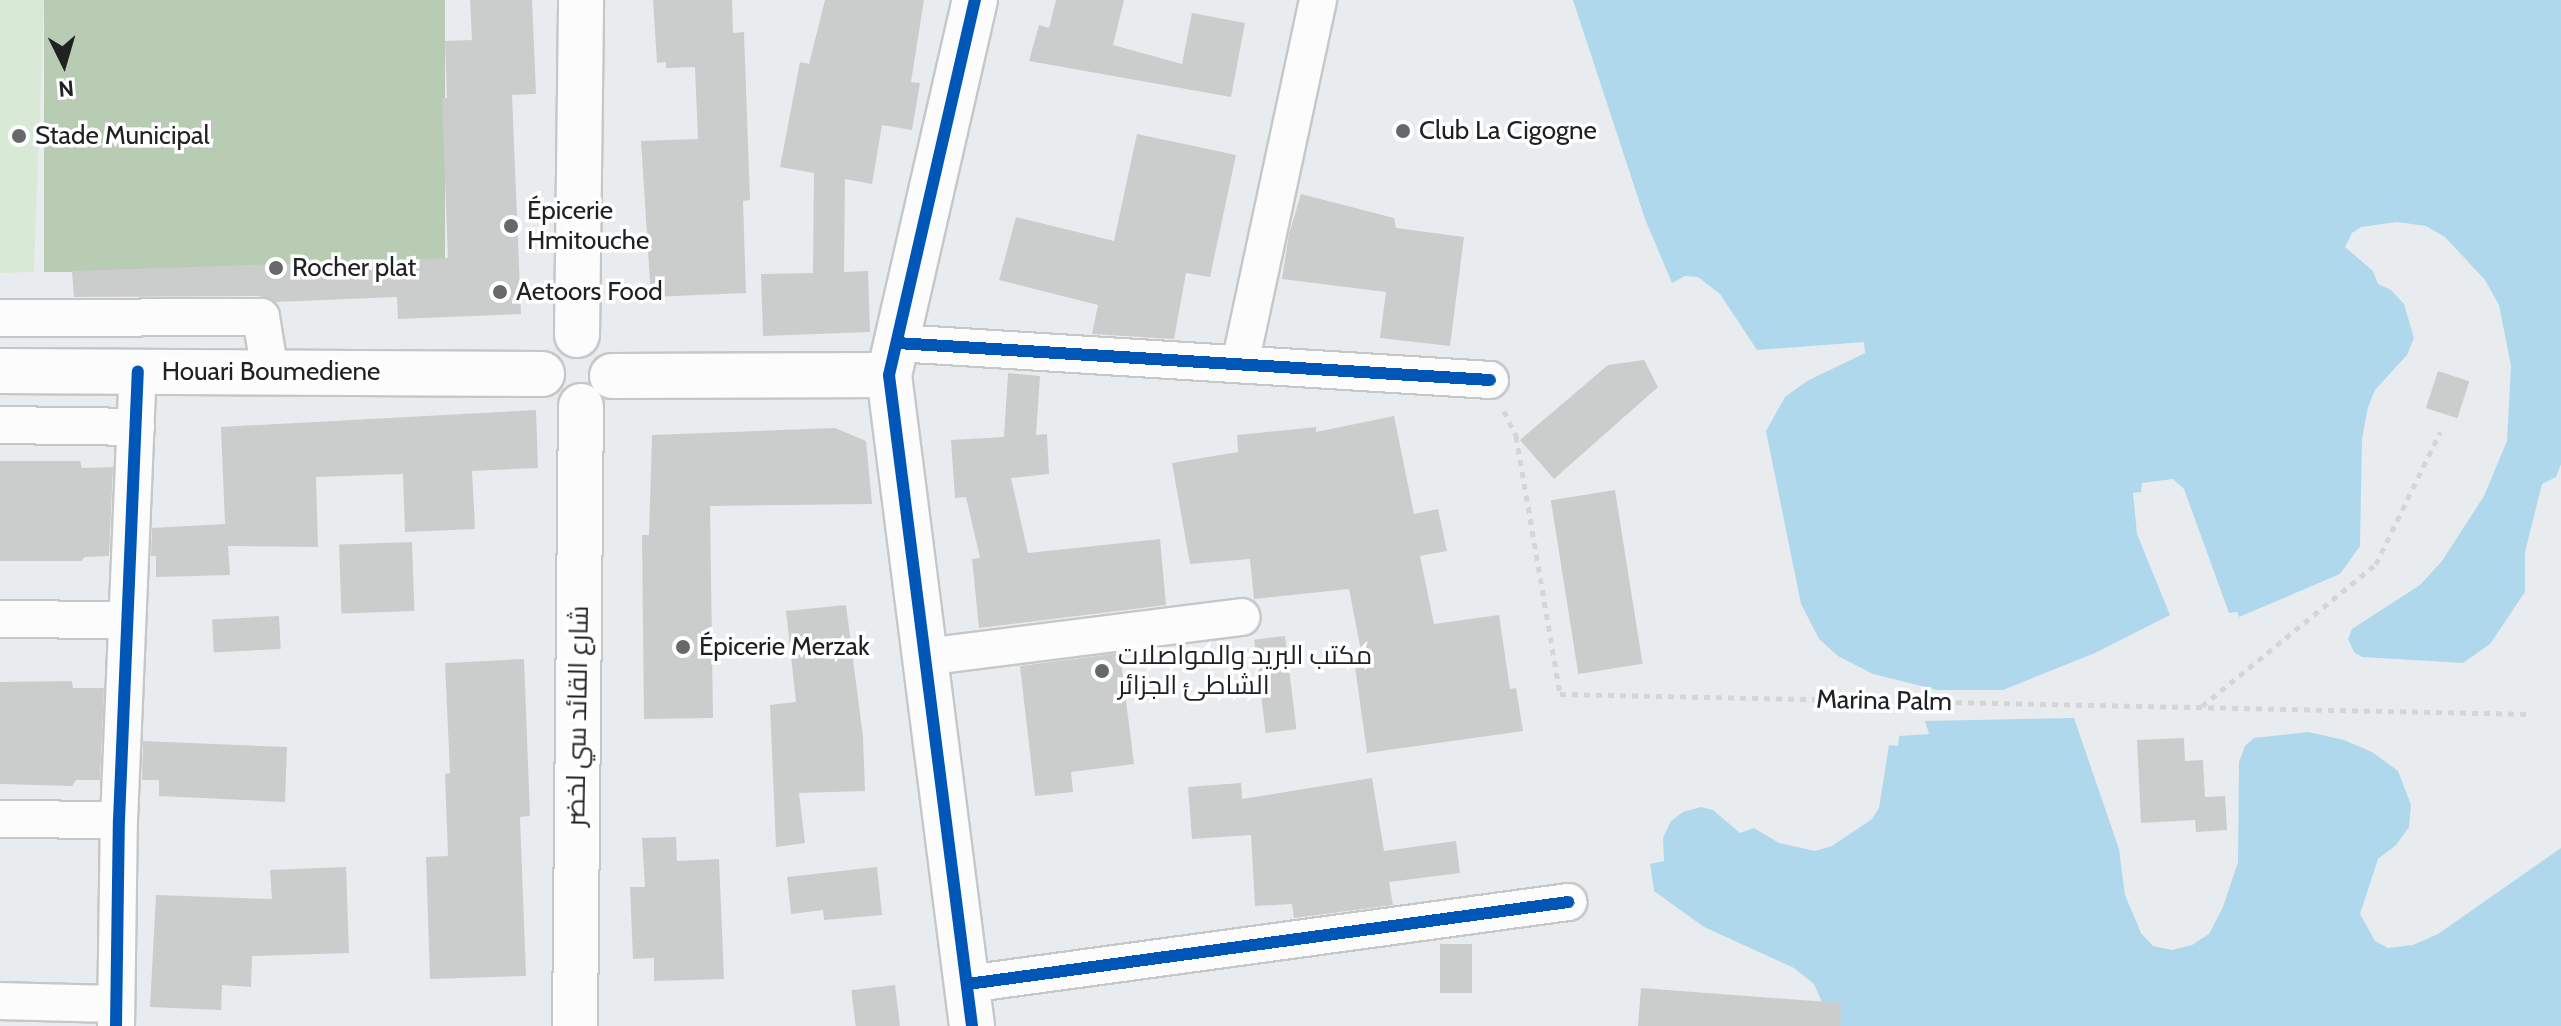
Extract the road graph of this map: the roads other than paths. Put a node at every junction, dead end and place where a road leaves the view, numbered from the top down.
1 (581, 0) edge
2 (975, 0) edge
3 (1318, 0) edge
4 (0, 318) edge
5 (577, 335) junction
6 (893, 359) junction
7 (1240, 364) junction
8 (0, 371) edge
9 (138, 371) junction
10 (270, 372) junction
11 (542, 374) junction
12 (612, 376) junction
13 (1490, 380) road end
14 (581, 406) junction
15 (0, 425) edge
16 (136, 427) junction
17 (1241, 617) dead end
18 (0, 619) edge
19 (127, 620) junction
20 (925, 657) junction
21 (0, 819) edge
22 (119, 820) junction
23 (1568, 902) dead end
24 (0, 1001) edge
25 (970, 1005) edge
26 (116, 1015) edge
27 (575, 1026) edge

1 - 5 main road
2 - 6 main road
3 - 7 street
4 - 10 street
5 - 11 main road
5 - 12 main road
6 - 7 street
6 - 12 main road
6 - 20 main road
7 - 13 street
8 - 9 main road, Houari Boumediene
9 - 10 main road, Houari Boumediene
9 - 16 street
10 - 11 main road, Houari Boumediene
11 - 14 main road
12 - 14 main road
14 - 27 main road, شارع القائد سي لخضر
15 - 16 street
16 - 19 street
17 - 20 street
18 - 19 street
19 - 22 street
20 - 25 main road
21 - 22 street
22 - 26 street
23 - 25 street
24 - 26 street

